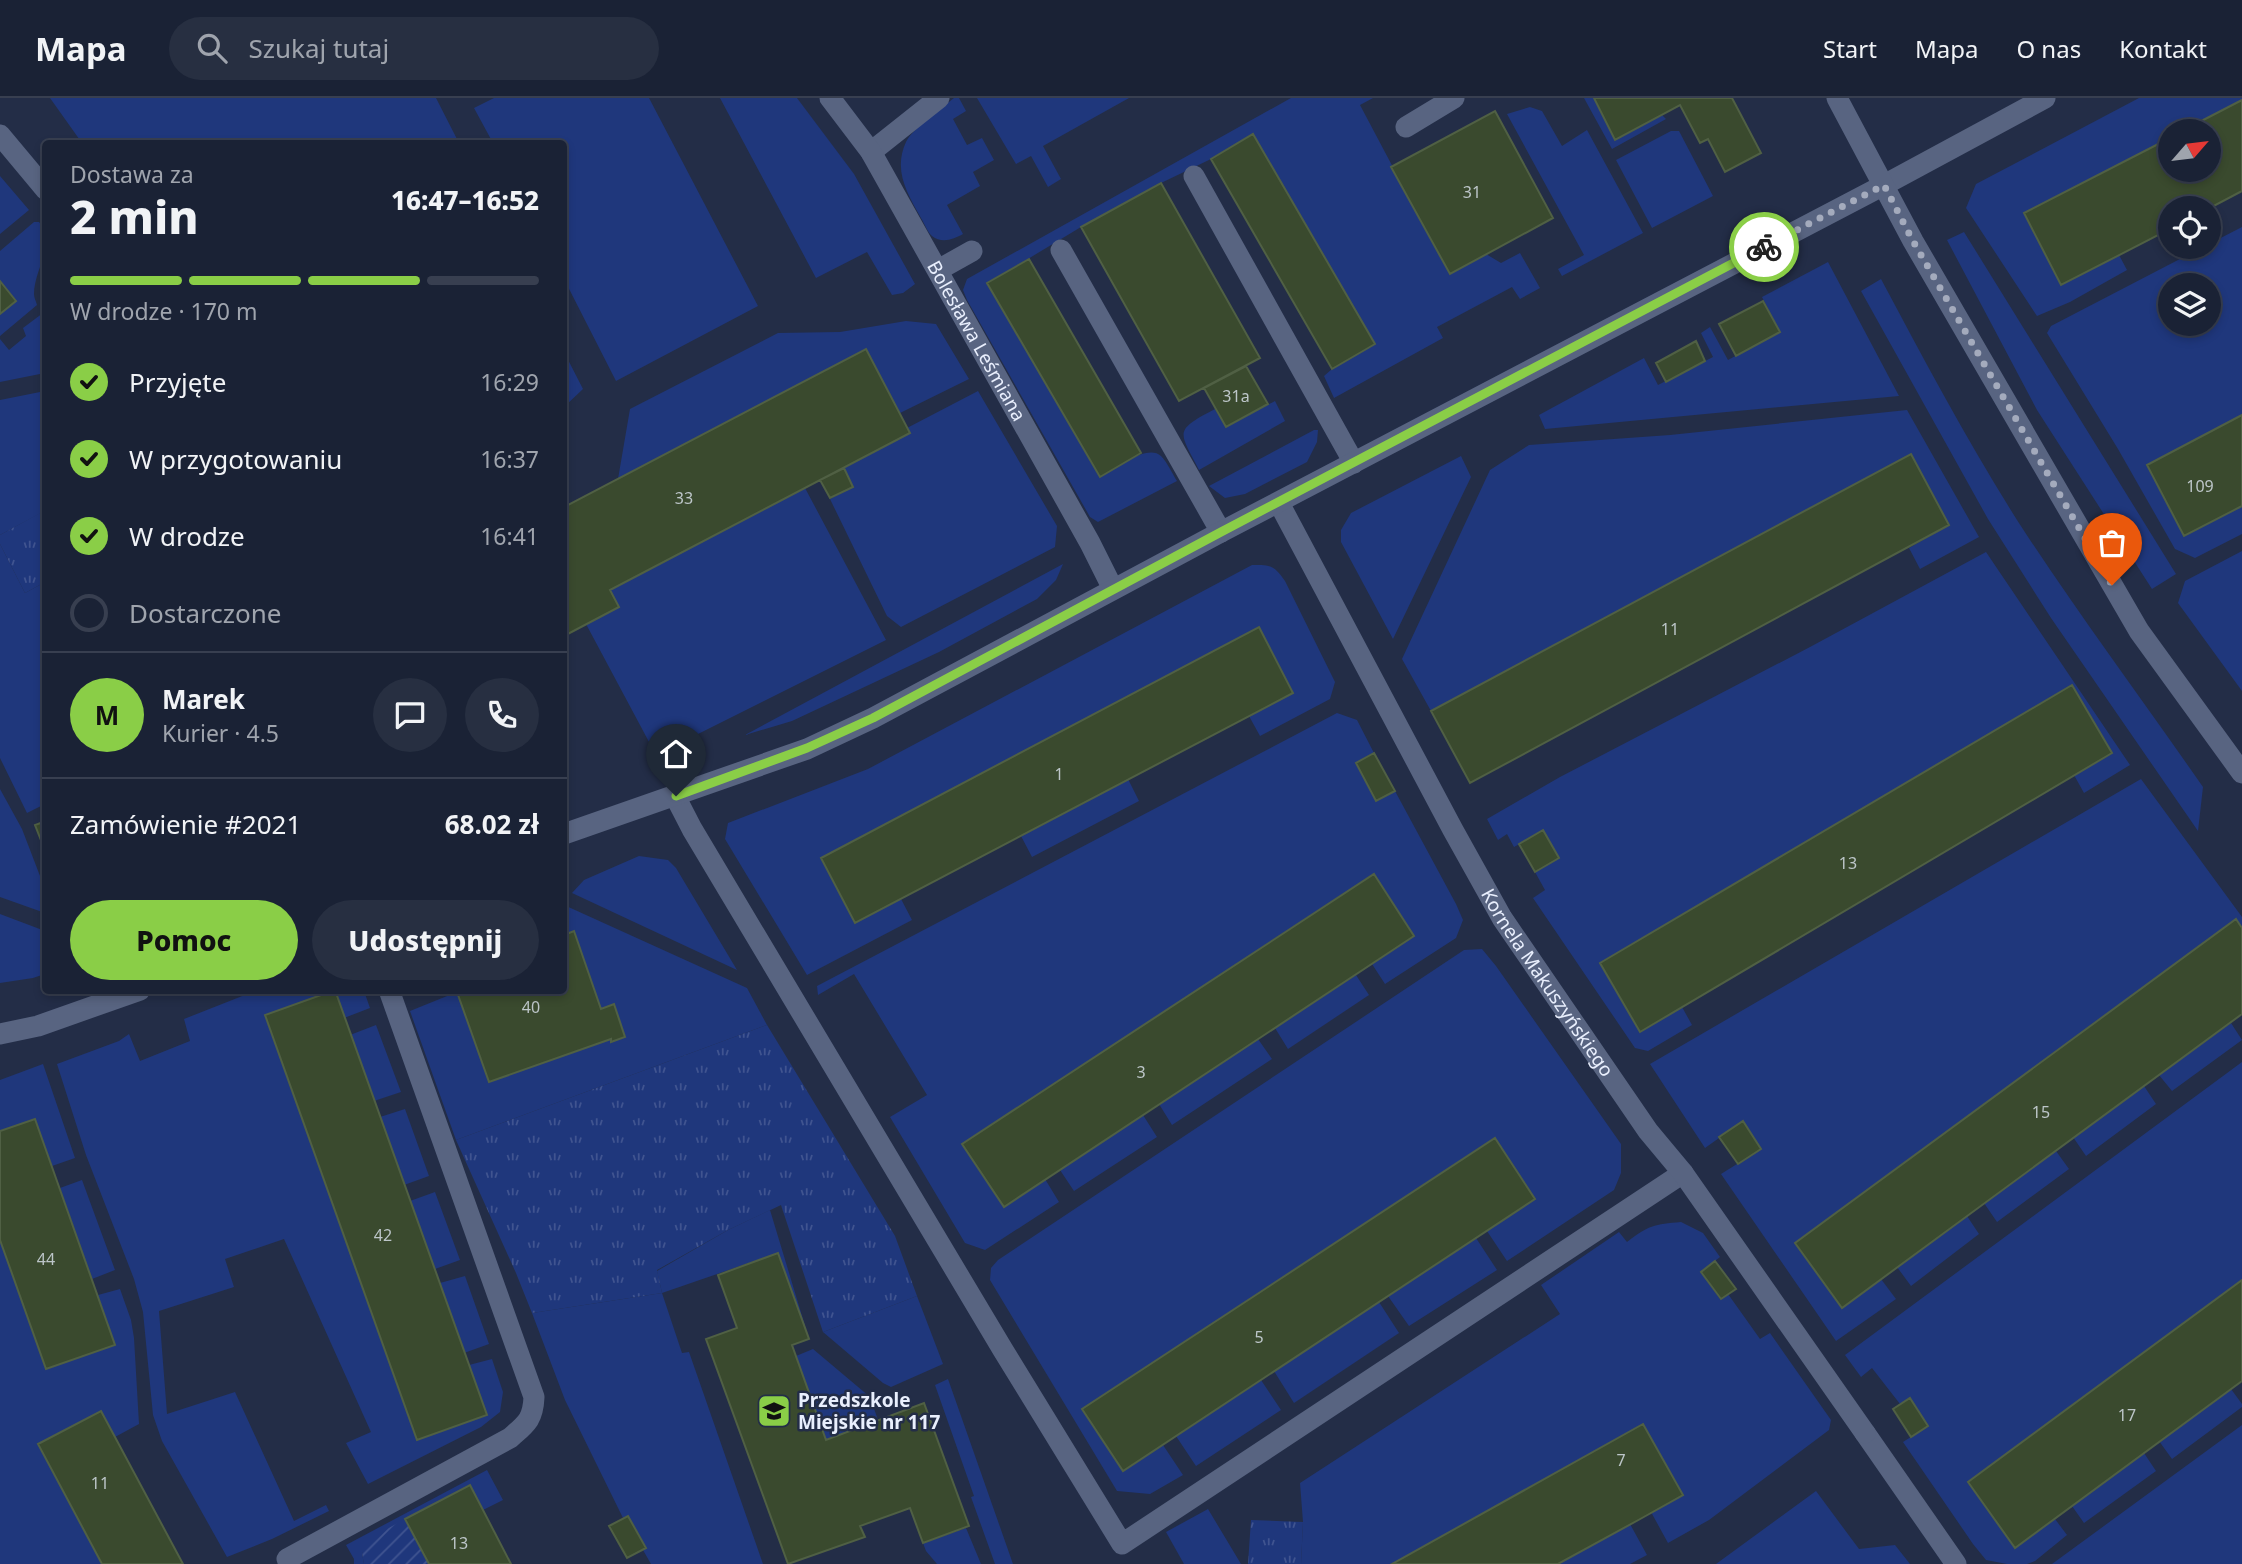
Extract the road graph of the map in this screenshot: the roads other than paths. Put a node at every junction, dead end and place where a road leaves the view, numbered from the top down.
1 (830, 98) edge
2 (939, 98) edge
3 (1454, 98) edge
4 (1837, 98) edge
5 (2045, 98) edge
6 (1406, 127) dead end
7 (0, 135) edge
8 (871, 152) junction
9 (1194, 176) dead end
10 (42, 185) edge
11 (1884, 185) junction
12 (1061, 250) dead end
13 (972, 251) dead end
14 (938, 270) junction
15 (1354, 463) junction
16 (1279, 503) junction
17 (1221, 532) junction
18 (1114, 589) junction
19 (2242, 773) edge
20 (676, 796) junction
21 (567, 833) edge
22 (129, 994) edge
23 (390, 994) edge
24 (0, 1034) edge
25 (1683, 1173) junction
26 (287, 1559) dead end
27 (1956, 1564) edge

1 - 8 street, Bolesława Leśmiana
2 - 8 street
3 - 6 street
4 - 11 street
5 - 11 street
7 - 10 street
8 - 14 street, Bolesława Leśmiana
9 - 15 street
11 - 15 street
11 - 19 street
12 - 17 street
13 - 14 street
14 - 18 street, Bolesława Leśmiana
15 - 16 street
16 - 17 street
16 - 25 street, Kornela Makuszyńskiego
17 - 18 street
18 - 20 street
20 - 21 street
20 - 25 street
22 - 24 street
23 - 26 street
25 - 27 street, Kornela Makuszyńskiego

